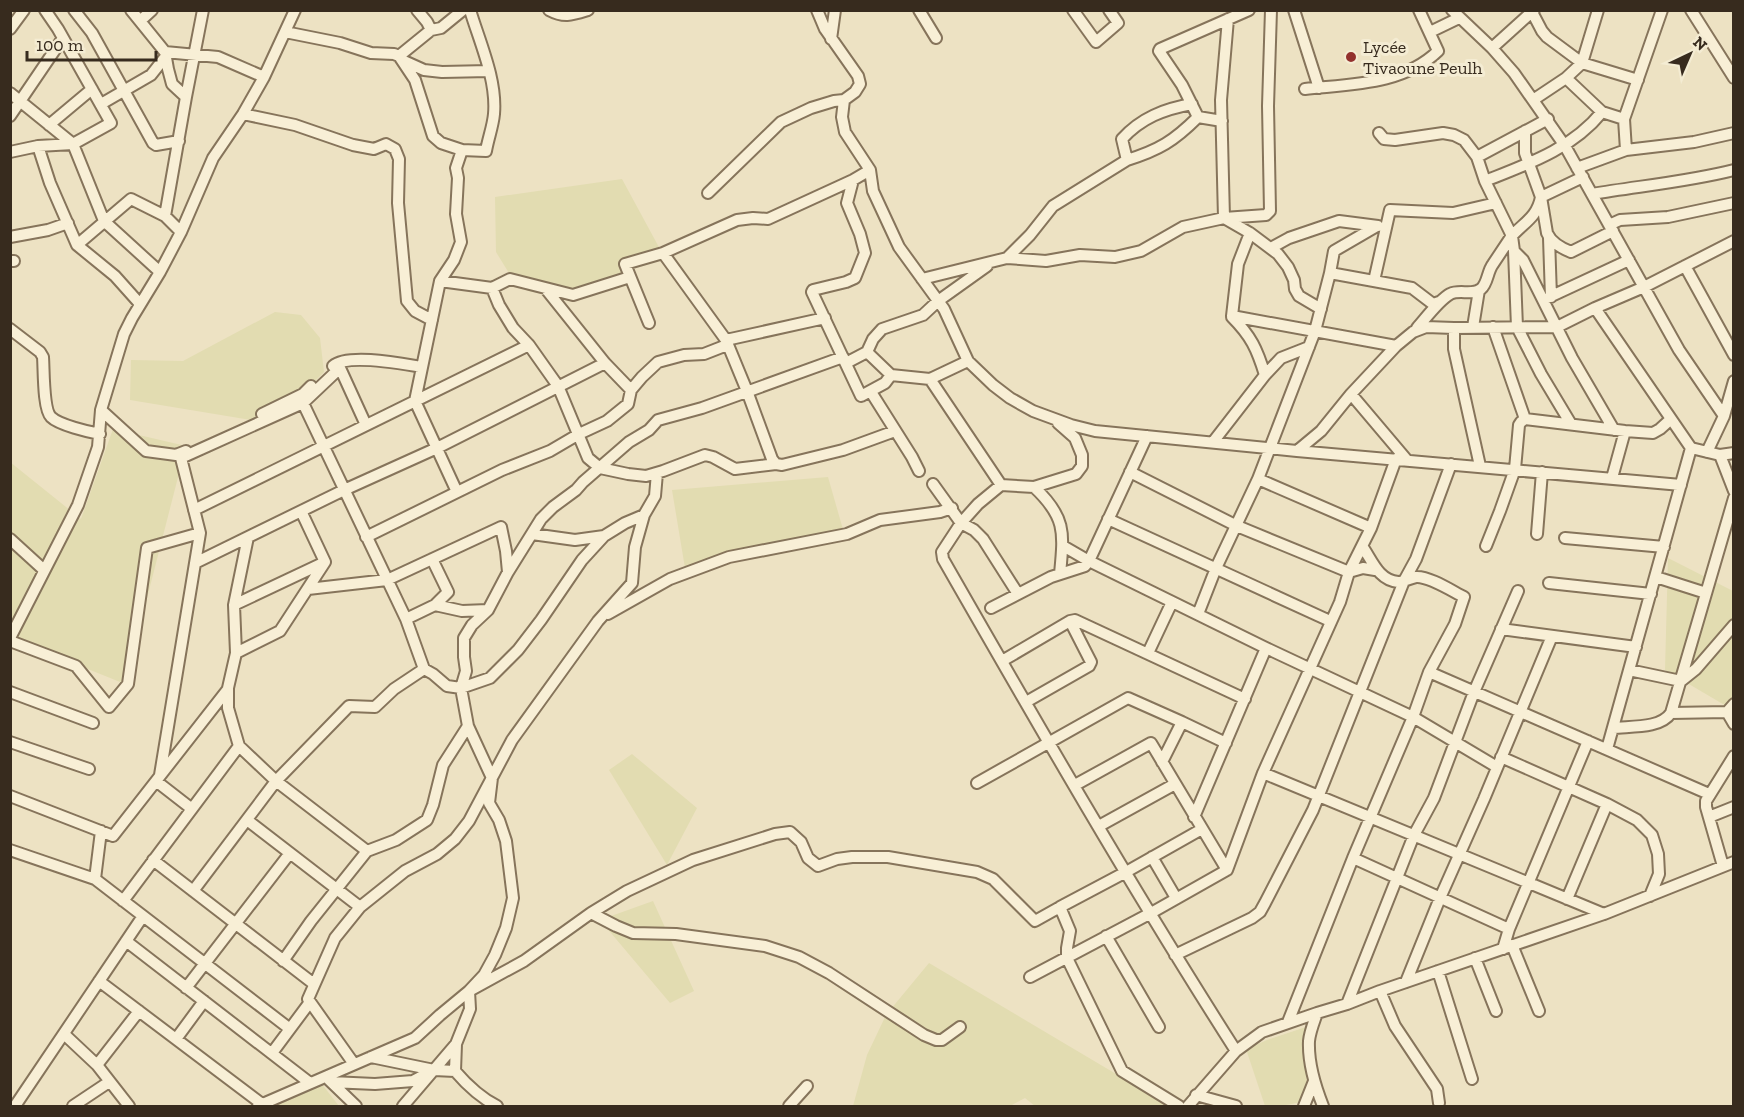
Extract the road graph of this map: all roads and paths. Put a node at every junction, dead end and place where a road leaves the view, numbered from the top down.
1 (24, 10) edge
2 (74, 10) edge
3 (131, 10) edge
4 (152, 10) edge
5 (203, 10) edge
6 (295, 10) edge
7 (417, 10) edge
8 (463, 10) edge
9 (470, 10) edge
10 (549, 10) edge
11 (588, 10) edge
12 (817, 10) edge
13 (835, 10) edge
14 (919, 10) edge
15 (1073, 10) edge
16 (1109, 10) edge
17 (1249, 10) edge
18 (1271, 10) edge
19 (1294, 10) edge
20 (1419, 10) edge
21 (1599, 10) edge
22 (1662, 10) edge
23 (1691, 10) edge
24 (46, 11) edge
25 (1533, 11) edge
26 (1455, 14) edge
27 (1228, 19) junction
28 (140, 21) junction
29 (10, 29) edge
30 (431, 30) junction
31 (285, 32) junction
32 (1430, 32) junction
33 (63, 38) junction
34 (936, 38) dead end
35 (831, 39) junction
36 (1492, 48) junction
37 (166, 54) junction
38 (194, 54) junction
39 (401, 58) junction
40 (1582, 63) junction
41 (489, 71) junction
42 (264, 77) junction
43 (1566, 78) junction
44 (1734, 78) edge
45 (1638, 80) junction
46 (1319, 88) junction
47 (92, 89) junction
48 (1305, 89) dead end
49 (124, 90) junction
50 (10, 93) edge
51 (186, 97) junction
52 (844, 100) junction
53 (1533, 100) junction
54 (21, 101) junction
55 (100, 104) junction
56 (1192, 104) junction
57 (1602, 112) junction
58 (243, 114) junction
59 (10, 116) edge
60 (1198, 117) junction
61 (1624, 118) junction
62 (1548, 119) junction
63 (1222, 121) junction
64 (49, 125) junction
65 (1525, 131) junction
66 (1379, 133) dead end
67 (1734, 133) edge
68 (179, 141) junction
69 (72, 144) junction
70 (38, 146) junction
71 (1565, 146) junction
72 (462, 150) junction
73 (1626, 150) junction
74 (10, 152) edge
75 (1477, 157) junction
76 (1127, 160) junction
77 (1529, 164) junction
78 (1734, 170) edge
79 (870, 171) junction
80 (1580, 172) junction
81 (853, 180) junction
82 (1485, 181) junction
83 (708, 193) dead end
84 (1592, 194) junction
85 (1541, 197) junction
86 (1496, 203) junction
87 (1734, 203) edge
88 (165, 216) junction
89 (1224, 218) junction
90 (104, 222) junction
91 (68, 223) junction
92 (1382, 227) junction
93 (1611, 228) junction
94 (181, 232) junction
95 (1250, 233) junction
96 (1512, 236) junction
97 (10, 237) edge
98 (1549, 238) junction
99 (1734, 241) edge
100 (77, 245) junction
101 (1271, 248) junction
102 (1514, 251) junction
103 (663, 253) junction
104 (1006, 258) junction
105 (1629, 260) junction
106 (992, 263) junction
107 (1685, 266) junction
108 (160, 272) junction
109 (1330, 273) junction
110 (630, 278) junction
111 (922, 279) junction
112 (440, 281) junction
113 (1374, 281) junction
114 (1644, 287) junction
115 (492, 288) junction
116 (545, 288) junction
117 (1479, 290) junction
118 (1547, 298) junction
119 (938, 301) junction
120 (1439, 302) junction
121 (140, 304) junction
122 (1595, 308) junction
123 (1321, 309) junction
124 (1232, 316) junction
125 (825, 318) junction
126 (432, 320) junction
127 (649, 323) dead end
128 (1473, 327) junction
129 (1493, 327) junction
130 (1517, 327) junction
131 (1557, 327) junction
132 (1454, 328) junction
133 (10, 329) edge
134 (1315, 331) junction
135 (1413, 332) junction
136 (726, 343) junction
137 (529, 345) junction
138 (1396, 346) junction
139 (1309, 347) junction
140 (867, 352) junction
141 (1734, 355) edge
142 (845, 360) junction
143 (968, 361) junction
144 (605, 363) junction
145 (422, 367) junction
146 (891, 375) junction
147 (1265, 375) junction
148 (930, 379) junction
149 (1734, 381) edge
150 (558, 386) junction
151 (631, 390) junction
152 (747, 390) junction
153 (871, 392) junction
154 (1351, 394) junction
155 (415, 401) junction
156 (303, 403) junction
157 (101, 410) junction
158 (1724, 416) junction
159 (1051, 417) junction
160 (1525, 419) junction
161 (1671, 419) junction
162 (1571, 424) junction
163 (366, 425) junction
164 (1614, 430) junction
165 (895, 431) junction
166 (1625, 431) junction
167 (100, 434) junction
168 (579, 434) junction
169 (1147, 436) junction
170 (1213, 442) junction
171 (324, 446) junction
172 (1270, 447) junction
173 (437, 448) junction
174 (1691, 448) junction
175 (1297, 451) junction
176 (1707, 452) junction
177 (1734, 453) edge
178 (1720, 455) junction
179 (1401, 459) junction
180 (776, 464) junction
181 (1452, 464) junction
182 (1480, 466) junction
183 (600, 468) junction
184 (1515, 469) junction
185 (919, 471) dead end
186 (1130, 472) junction
187 (1542, 472) junction
188 (657, 473) junction
189 (1612, 478) junction
190 (1258, 479) junction
191 (933, 484) dead end
192 (1001, 485) junction
193 (1682, 485) junction
194 (1034, 487) junction
195 (344, 490) junction
196 (1734, 491) edge
197 (457, 492) junction
198 (1734, 498) edge
199 (952, 508) junction
200 (194, 510) junction
201 (301, 511) junction
202 (645, 515) junction
203 (1108, 519) junction
204 (961, 523) junction
205 (1237, 526) junction
206 (1371, 528) junction
207 (200, 533) junction
208 (532, 534) junction
209 (1537, 534) dead end
210 (604, 536) junction
211 (248, 537) junction
212 (366, 537) junction
213 (1565, 538) dead end
214 (10, 539) edge
215 (1063, 546) junction
216 (1362, 546) junction
217 (1486, 546) dead end
218 (1664, 547) junction
219 (432, 559) junction
220 (1089, 561) junction
221 (325, 562) junction
222 (195, 563) junction
223 (1216, 568) junction
224 (44, 570) junction
225 (1375, 570) junction
226 (508, 572) junction
227 (1349, 572) junction
228 (1060, 574) junction
229 (1656, 577) junction
230 (387, 580) junction
231 (1404, 581) junction
232 (1549, 583) dead end
233 (308, 589) junction
234 (1518, 591) dead end
235 (1706, 593) junction
236 (1018, 594) junction
237 (1651, 594) junction
238 (1172, 602) junction
239 (234, 605) junction
240 (435, 605) junction
241 (991, 608) dead end
242 (488, 610) junction
243 (1198, 615) junction
244 (406, 619) junction
245 (598, 621) junction
246 (1070, 621) junction
247 (1330, 621) junction
248 (1734, 625) edge
249 (1501, 629) junction
250 (1097, 630) junction
251 (1552, 636) junction
252 (10, 640) edge
253 (1083, 647) junction
254 (1636, 647) junction
255 (1266, 648) junction
256 (236, 653) junction
257 (1148, 653) junction
258 (1002, 661) junction
259 (424, 669) junction
260 (1311, 669) junction
261 (1629, 670) junction
262 (1429, 672) junction
263 (1681, 681) junction
264 (228, 688) junction
265 (461, 688) junction
266 (10, 692) edge
267 (1474, 692) junction
268 (1360, 693) junction
269 (1245, 699) junction
270 (1026, 702) junction
271 (1730, 708) edge
272 (1520, 712) junction
273 (1671, 713) junction
274 (1413, 717) junction
275 (1182, 722) junction
276 (93, 723) dead end
277 (1734, 724) edge
278 (468, 726) junction
279 (1613, 728) junction
280 (1588, 741) junction
281 (10, 742) edge
282 (1049, 742) junction
283 (1456, 742) junction
284 (1226, 743) junction
285 (239, 746) junction
286 (1607, 749) junction
287 (1734, 756) edge
288 (1162, 762) junction
289 (1499, 762) junction
290 (88, 769) dead end
291 (1263, 773) junction
292 (158, 778) junction
293 (492, 778) junction
294 (276, 781) junction
295 (977, 783) dead end
296 (1175, 784) junction
297 (1075, 785) junction
298 (1569, 787) junction
299 (1709, 794) junction
300 (10, 796) edge
301 (1318, 796) junction
302 (1607, 804) junction
303 (1734, 807) edge
304 (192, 809) junction
305 (1194, 817) junction
306 (1370, 817) junction
307 (1709, 817) junction
308 (247, 820) junction
309 (1099, 826) junction
310 (1202, 829) junction
311 (101, 831) junction
312 (1414, 836) junction
313 (10, 850) edge
314 (367, 851) junction
315 (290, 853) junction
316 (1460, 854) junction
317 (1152, 857) junction
318 (1353, 858) junction
319 (153, 860) junction
320 (1728, 864) edge
321 (1227, 870) junction
322 (1126, 872) junction
323 (1398, 878) junction
324 (95, 879) junction
325 (1530, 883) junction
326 (336, 889) junction
327 (193, 891) junction
328 (1650, 896) junction
329 (1176, 898) junction
330 (1440, 898) junction
331 (1567, 899) junction
332 (123, 901) junction
333 (360, 907) junction
334 (1059, 907) junction
335 (591, 913) junction
336 (1151, 913) junction
337 (1604, 914) junction
338 (143, 916) junction
339 (234, 923) junction
340 (1509, 929) junction
341 (1106, 936) junction
342 (126, 941) junction
343 (1508, 947) junction
344 (1175, 955) junction
345 (1067, 958) junction
346 (1475, 958) junction
347 (283, 961) junction
348 (204, 963) junction
349 (1438, 971) junction
350 (1030, 977) dead end
351 (99, 981) junction
352 (1406, 982) junction
353 (314, 984) junction
354 (186, 988) junction
355 (469, 991) junction
356 (1380, 991) junction
357 (204, 1001) junction
358 (310, 1002) junction
359 (1347, 1004) junction
360 (139, 1011) junction
361 (1496, 1011) dead end
362 (1539, 1011) dead end
363 (1317, 1013) junction
364 (1288, 1022) junction
365 (960, 1027) dead end
366 (1159, 1027) dead end
367 (290, 1029) junction
368 (64, 1034) junction
369 (176, 1039) junction
370 (456, 1044) junction
371 (1236, 1051) junction
372 (272, 1053) junction
373 (370, 1057) junction
374 (354, 1064) junction
375 (97, 1065) junction
376 (434, 1070) junction
377 (455, 1071) junction
378 (1472, 1079) dead end
379 (328, 1080) junction
380 (1314, 1080) junction
381 (109, 1083) junction
382 (310, 1083) junction
383 (807, 1086) dead end
384 (1196, 1095) junction
385 (1439, 1103) dead end
386 (260, 1105) edge
387 (15, 1107) edge
388 (73, 1107) edge
389 (129, 1107) edge
390 (356, 1107) edge
391 (403, 1107) edge
392 (497, 1107) edge
393 (789, 1107) edge
394 (1179, 1107) edge
395 (1188, 1107) edge
396 (1236, 1107) edge
397 (1304, 1107) edge
398 (1323, 1107) edge

1 - 29 street
2 - 49 street
3 - 28 street
4 - 28 street
5 - 38 street
6 - 31 street
7 - 30 street
8 - 30 street
9 - 41 street
10 - 11 street
12 - 35 street
13 - 35 street
14 - 34 street
15 - 16 street
17 - 27 street
18 - 89 street
19 - 46 street
20 - 32 street
21 - 40 street
22 - 45 street
23 - 44 street
24 - 33 street
25 - 36 street
25 - 40 street
26 - 32 street
26 - 36 street
27 - 56 street
27 - 63 street
28 - 37 street
30 - 39 street
31 - 39 street
31 - 42 street
32 - 46 street
33 - 47 street
33 - 54 street
35 - 52 street
36 - 53 street
37 - 38 street
37 - 49 street
37 - 51 street
38 - 42 street
38 - 51 street
39 - 41 street
39 - 72 street
40 - 43 street
40 - 45 street
41 - 72 street
42 - 58 street
43 - 53 street
43 - 57 street
45 - 61 street
46 - 48 street
47 - 55 street
47 - 64 street
49 - 55 street
49 - 68 street
50 - 54 street
51 - 68 street
52 - 79 street
52 - 83 street
53 - 62 street
54 - 59 street
54 - 64 street
55 - 69 street
56 - 60 street
56 - 76 street
57 - 61 street
57 - 71 street
58 - 94 street
58 - 126 street
60 - 63 street
60 - 76 street
61 - 73 street
62 - 65 street
62 - 71 street
63 - 89 street
64 - 69 street
65 - 75 street
65 - 77 street
66 - 75 street
67 - 73 street
68 - 88 street
69 - 70 street
69 - 90 street
70 - 74 street
70 - 91 street
71 - 77 street
71 - 80 street
72 - 112 street
73 - 80 street
75 - 82 street
76 - 104 street
77 - 82 street
77 - 85 street
78 - 84 street
79 - 81 street
79 - 111 street
80 - 84 street
80 - 85 street
81 - 103 street
81 - 125 street
82 - 86 street
84 - 93 street
85 - 96 street
85 - 98 street
86 - 92 street
86 - 96 street
87 - 93 street
88 - 90 street
88 - 94 street
89 - 95 street
89 - 104 street
90 - 100 street
90 - 108 street
91 - 97 street
91 - 100 street
92 - 101 street
92 - 109 street
92 - 113 street
93 - 98 street
93 - 105 street
94 - 108 street
95 - 101 street
95 - 124 street
96 - 102 street
96 - 117 street
98 - 118 street
99 - 107 street
100 - 121 street
101 - 123 street
102 - 118 street
102 - 130 street
103 - 110 street
103 - 136 street
104 - 106 street
105 - 114 street
105 - 118 street
106 - 111 street
106 - 119 street
107 - 114 street
107 - 141 street
108 - 121 street
109 - 113 street
109 - 123 street
110 - 116 street
110 - 127 street
111 - 119 street
112 - 115 street
112 - 126 street
113 - 120 street
114 - 122 street
114 - 158 street
115 - 116 street
115 - 137 street
116 - 144 street
117 - 120 street
117 - 128 street
118 - 131 street
119 - 140 street
119 - 143 street
120 - 135 street
121 - 157 street
122 - 131 street
122 - 161 street
123 - 134 street
124 - 134 street
124 - 147 street
125 - 136 street
125 - 142 street
126 - 145 street
128 - 129 street
128 - 132 street
129 - 130 street
129 - 160 street
130 - 131 street
130 - 162 street
131 - 164 street
132 - 135 street
132 - 182 street
133 - 167 street
134 - 138 street
134 - 139 street
135 - 138 street
136 - 151 street
136 - 152 street
137 - 150 street
137 - 155 street
138 - 154 street
139 - 147 street
139 - 172 street
140 - 142 street
140 - 146 street
142 - 152 street
142 - 153 street
143 - 148 street
143 - 159 street
144 - 150 street
144 - 151 street
145 - 155 street
145 - 157 street
146 - 148 street
146 - 153 street
147 - 170 street
148 - 192 street
149 - 158 street
150 - 168 street
150 - 173 street
151 - 168 street
152 - 180 street
152 - 183 street
153 - 165 street
154 - 175 street
154 - 179 street
155 - 163 street
155 - 173 street
156 - 163 street
156 - 171 street
156 - 200 street
157 - 167 street
158 - 176 street
159 - 169 street
159 - 194 street
160 - 162 street
160 - 184 street
161 - 166 street
161 - 174 street
162 - 164 street
163 - 171 street
164 - 166 street
165 - 180 street
165 - 185 street
166 - 189 street
167 - 224 street
168 - 183 street
168 - 197 street
169 - 170 street
169 - 186 street
170 - 172 street
171 - 195 street
171 - 200 street
172 - 175 street
172 - 190 street
173 - 195 street
173 - 197 street
174 - 176 street
174 - 193 street
175 - 179 street
176 - 178 street
177 - 178 street
178 - 196 street
179 - 181 street
179 - 206 street
180 - 188 street
181 - 182 street
181 - 231 street
182 - 184 street
183 - 188 street
183 - 208 street
184 - 187 street
184 - 217 street
186 - 203 street
186 - 205 street
187 - 189 street
187 - 209 street
188 - 202 street
189 - 193 street
190 - 205 street
190 - 206 street
191 - 199 street
192 - 194 street
192 - 204 street
193 - 218 street
194 - 215 street
195 - 201 street
195 - 212 street
197 - 212 street
198 - 235 street
199 - 204 street
199 - 245 street
200 - 207 street
201 - 211 street
201 - 221 street
202 - 210 street
202 - 245 street
203 - 220 street
203 - 223 street
204 - 236 street
204 - 258 street
205 - 223 street
205 - 227 street
206 - 216 street
207 - 222 street
207 - 252 street
208 - 210 street
208 - 226 street
210 - 265 street
211 - 222 street
211 - 239 street
212 - 230 street
213 - 218 street
214 - 224 street
215 - 220 street
215 - 228 street
216 - 225 street
216 - 227 street
218 - 229 street
219 - 226 street
219 - 230 street
219 - 240 street
220 - 228 street
220 - 238 street
221 - 233 street
221 - 239 street
222 - 292 street
223 - 243 street
223 - 247 street
224 - 252 street
225 - 227 street
225 - 231 street
226 - 242 street
227 - 247 street
228 - 236 street
229 - 235 street
229 - 237 street
230 - 233 street
230 - 244 street
231 - 262 street
231 - 268 street
232 - 237 street
233 - 256 street
234 - 249 street
235 - 263 street
236 - 241 street
237 - 254 street
238 - 243 street
238 - 257 street
239 - 256 street
240 - 242 street
240 - 244 street
242 - 265 street
243 - 255 street
244 - 259 street
245 - 293 street
246 - 250 street
246 - 253 street
246 - 258 street
247 - 260 street
248 - 263 street
249 - 251 street
249 - 267 street
250 - 253 street
250 - 257 street
251 - 254 street
251 - 272 street
253 - 270 street
254 - 261 street
255 - 260 street
255 - 269 street
256 - 264 street
257 - 269 street
258 - 270 street
259 - 265 street
259 - 294 street
260 - 268 street
260 - 291 street
261 - 263 street
261 - 279 street
262 - 267 street
262 - 274 street
263 - 273 street
264 - 285 street
264 - 292 street
265 - 278 street
266 - 276 street
267 - 272 street
267 - 283 street
268 - 274 street
268 - 301 street
269 - 284 street
270 - 282 street
271 - 273 street
271 - 277 street
272 - 280 street
272 - 289 street
273 - 279 street
274 - 283 street
274 - 306 street
275 - 282 street
275 - 284 street
275 - 288 street
278 - 293 street
278 - 314 street
279 - 286 street
280 - 286 street
280 - 298 street
281 - 290 street
282 - 295 street
282 - 297 street
283 - 289 street
283 - 312 street
284 - 305 street
285 - 294 street
285 - 304 street
286 - 299 street
287 - 299 street
288 - 296 street
288 - 297 street
289 - 298 street
289 - 316 street
291 - 301 street
291 - 321 street
292 - 304 street
292 - 311 street
293 - 333 street
293 - 355 street
294 - 308 street
294 - 314 street
296 - 305 street
296 - 309 street
297 - 309 street
298 - 302 street
298 - 325 street
299 - 307 street
300 - 311 street
301 - 306 street
301 - 344 street
302 - 328 street
302 - 331 street
303 - 307 street
304 - 319 street
305 - 310 street
306 - 312 street
306 - 318 street
307 - 320 street
308 - 315 street
308 - 327 street
309 - 322 street
310 - 317 street
310 - 321 street
311 - 324 street
312 - 316 street
312 - 323 street
313 - 324 street
314 - 326 street
315 - 326 street
315 - 339 street
316 - 325 street
316 - 330 street
317 - 322 street
317 - 329 street
318 - 323 street
318 - 364 street
319 - 327 street
319 - 332 street
320 - 328 street
321 - 329 street
322 - 334 street
322 - 336 street
323 - 330 street
323 - 359 street
324 - 332 street
325 - 331 street
325 - 340 street
326 - 333 street
326 - 347 street
327 - 339 street
328 - 337 street
329 - 336 street
330 - 340 street
330 - 352 street
331 - 337 street
332 - 338 street
333 - 353 street
334 - 335 street
334 - 345 street
335 - 355 street
335 - 365 street
336 - 341 street
336 - 344 street
337 - 343 street
338 - 342 street
338 - 348 street
339 - 347 street
339 - 348 street
340 - 343 street
341 - 345 street
341 - 366 street
342 - 351 street
342 - 354 street
343 - 346 street
343 - 362 street
344 - 371 street
345 - 350 street
345 - 394 street
346 - 349 street
346 - 361 street
347 - 353 street
348 - 354 street
348 - 367 street
349 - 352 street
349 - 378 street
351 - 360 street
351 - 368 street
352 - 356 street
353 - 358 street
354 - 357 street
355 - 370 street
355 - 373 street
356 - 359 street
356 - 385 street
357 - 369 street
357 - 372 street
358 - 367 street
358 - 374 street
359 - 363 street
360 - 369 street
360 - 375 street
363 - 364 street
363 - 380 street
364 - 371 street
367 - 372 street
368 - 375 street
368 - 387 street
369 - 386 street
370 - 376 street
370 - 377 street
371 - 384 street
372 - 382 street
373 - 374 street
373 - 376 street
374 - 379 street
375 - 381 street
376 - 377 street
376 - 379 street
376 - 391 street
377 - 392 street
379 - 382 street
379 - 390 street
380 - 397 street
380 - 398 street
381 - 388 street
381 - 389 street
382 - 386 street
383 - 393 street
384 - 395 street
384 - 396 street

